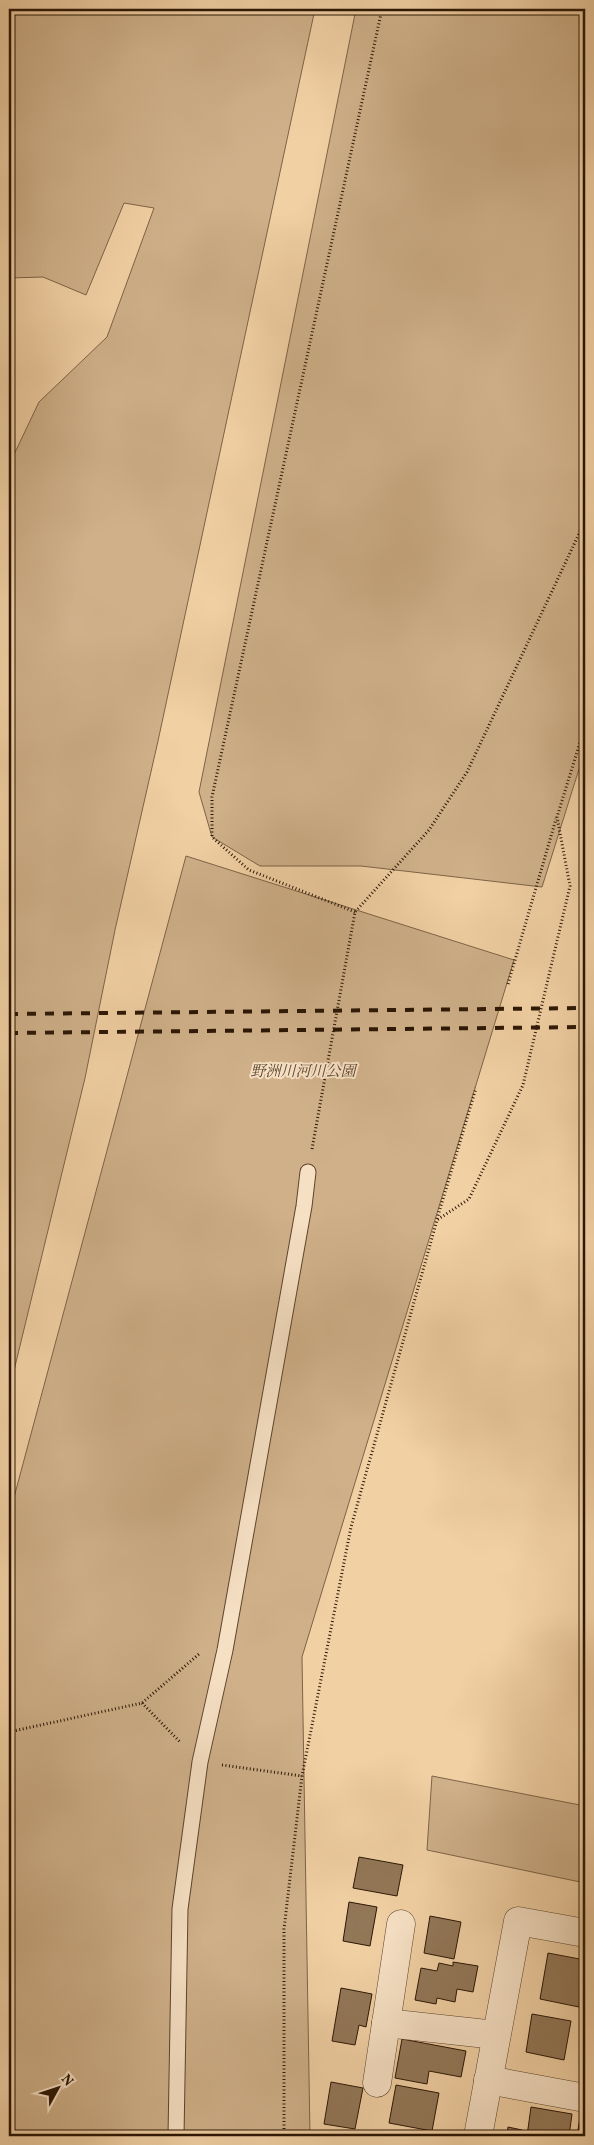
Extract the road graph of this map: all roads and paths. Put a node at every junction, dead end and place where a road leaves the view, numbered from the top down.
1 (382, 9) edge
2 (585, 521) edge
3 (585, 726) edge
4 (557, 817) junction
5 (354, 912) junction
6 (508, 984) dead end
7 (476, 1088) dead end
8 (308, 1172) joint
9 (437, 1220) junction
10 (225, 1650) junction
11 (142, 1703) junction
12 (9, 1732) edge
13 (200, 1762) junction
14 (302, 1776) junction
15 (401, 1924) dead end
16 (585, 1933) edge
17 (386, 2024) junction
18 (496, 2035) junction
19 (488, 2080) junction
20 (376, 2083) dead end
21 (585, 2098) edge
22 (176, 2136) edge
23 (284, 2136) edge
24 (478, 2136) edge

1 - 5 path
2 - 5 path
3 - 4 path
4 - 6 path
4 - 9 path
5 - 8 path
7 - 9 path
8 - 10 lane
9 - 14 path
10 - 11 path
10 - 13 lane
11 - 12 path
11 - 13 path
13 - 14 path
13 - 22 lane
14 - 23 path
15 - 17 street
16 - 18 street
17 - 18 street
17 - 20 street
18 - 19 street
19 - 21 street
19 - 24 street

